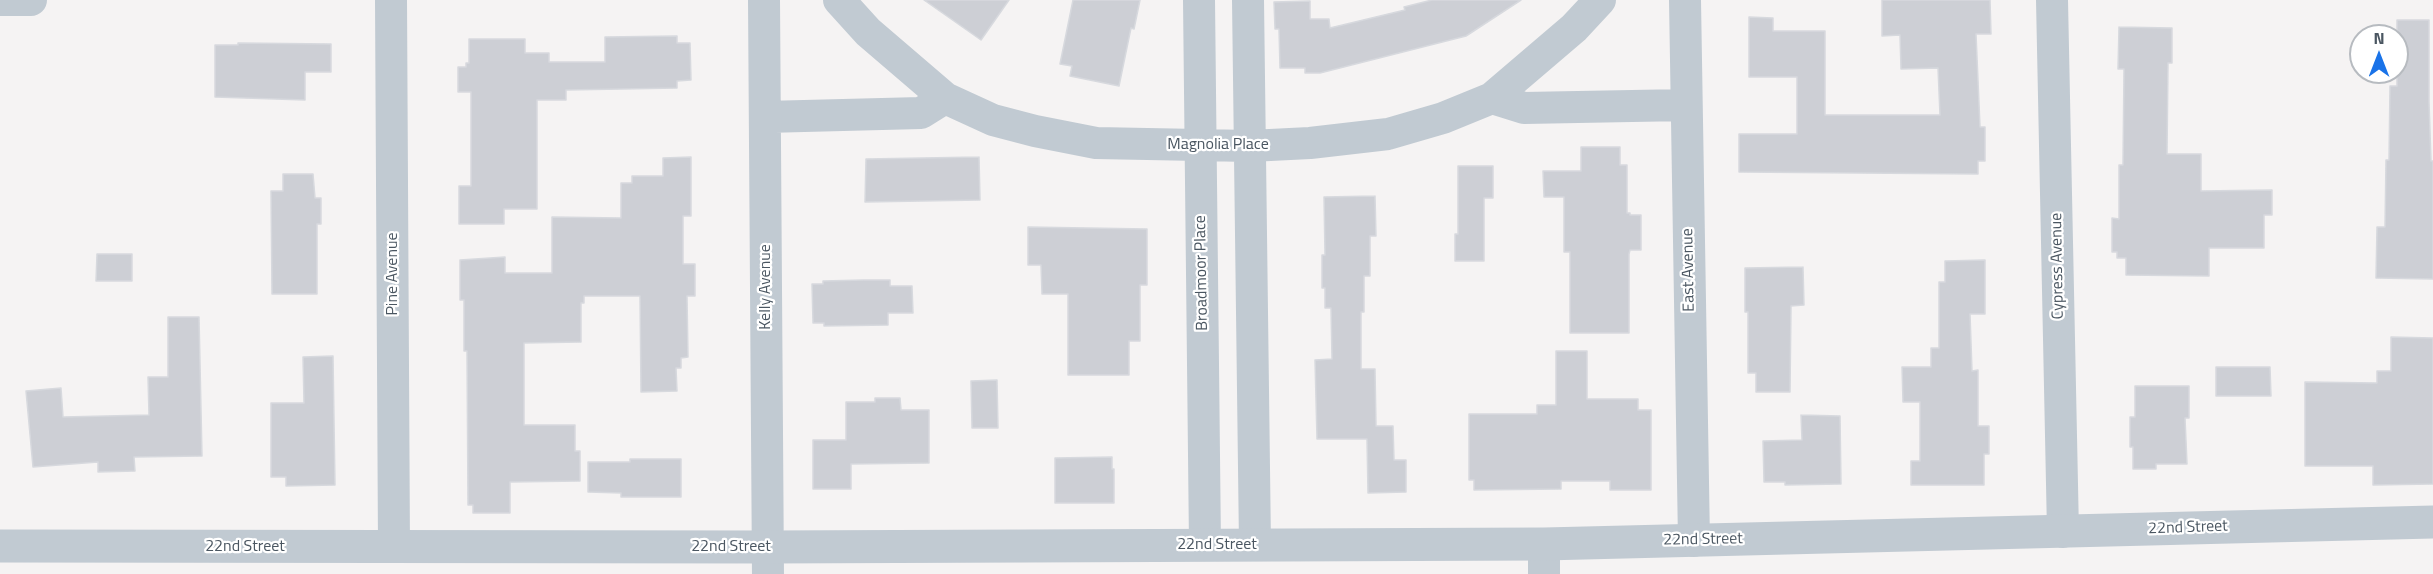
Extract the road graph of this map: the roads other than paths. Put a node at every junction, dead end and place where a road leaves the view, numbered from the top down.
1 (0, 0) edge
2 (31, 0) edge
3 (391, 0) edge
4 (764, 0) edge
5 (839, 0) edge
6 (1199, 0) edge
7 (1248, 0) edge
8 (1600, 0) edge
9 (1685, 0) edge
10 (2052, 0) edge
11 (945, 98) junction
12 (1492, 98) junction
13 (1686, 105) junction
14 (765, 117) junction
15 (1201, 145) junction
16 (1250, 146) junction
17 (2433, 522) edge
18 (2063, 532) junction
19 (1694, 541) junction
20 (1205, 545) junction
21 (1255, 545) junction
22 (0, 546) edge
23 (394, 547) junction
24 (1544, 559) edge
25 (768, 560) edge

1 - 2 street
3 - 23 street, Pine Avenue
4 - 14 street, Kelly Avenue
5 - 11 street, Magnolia Place
6 - 15 street, Broadmoor Place
7 - 16 street
8 - 12 street, Magnolia Place
9 - 13 street, East Avenue
10 - 18 street, Cypress Avenue
11 - 14 street
11 - 15 street, Magnolia Place
12 - 13 street
12 - 16 street, Magnolia Place
13 - 19 street, East Avenue
14 - 25 street, Kelly Avenue
15 - 16 street, Magnolia Place
15 - 20 street, Broadmoor Place
16 - 21 street
17 - 18 street, 22nd Street
18 - 19 street, 22nd Street
19 - 24 street, 22nd Street
20 - 21 street, 22nd Street
20 - 25 street, 22nd Street
21 - 24 street, 22nd Street
22 - 23 street, 22nd Street
23 - 25 street, 22nd Street

